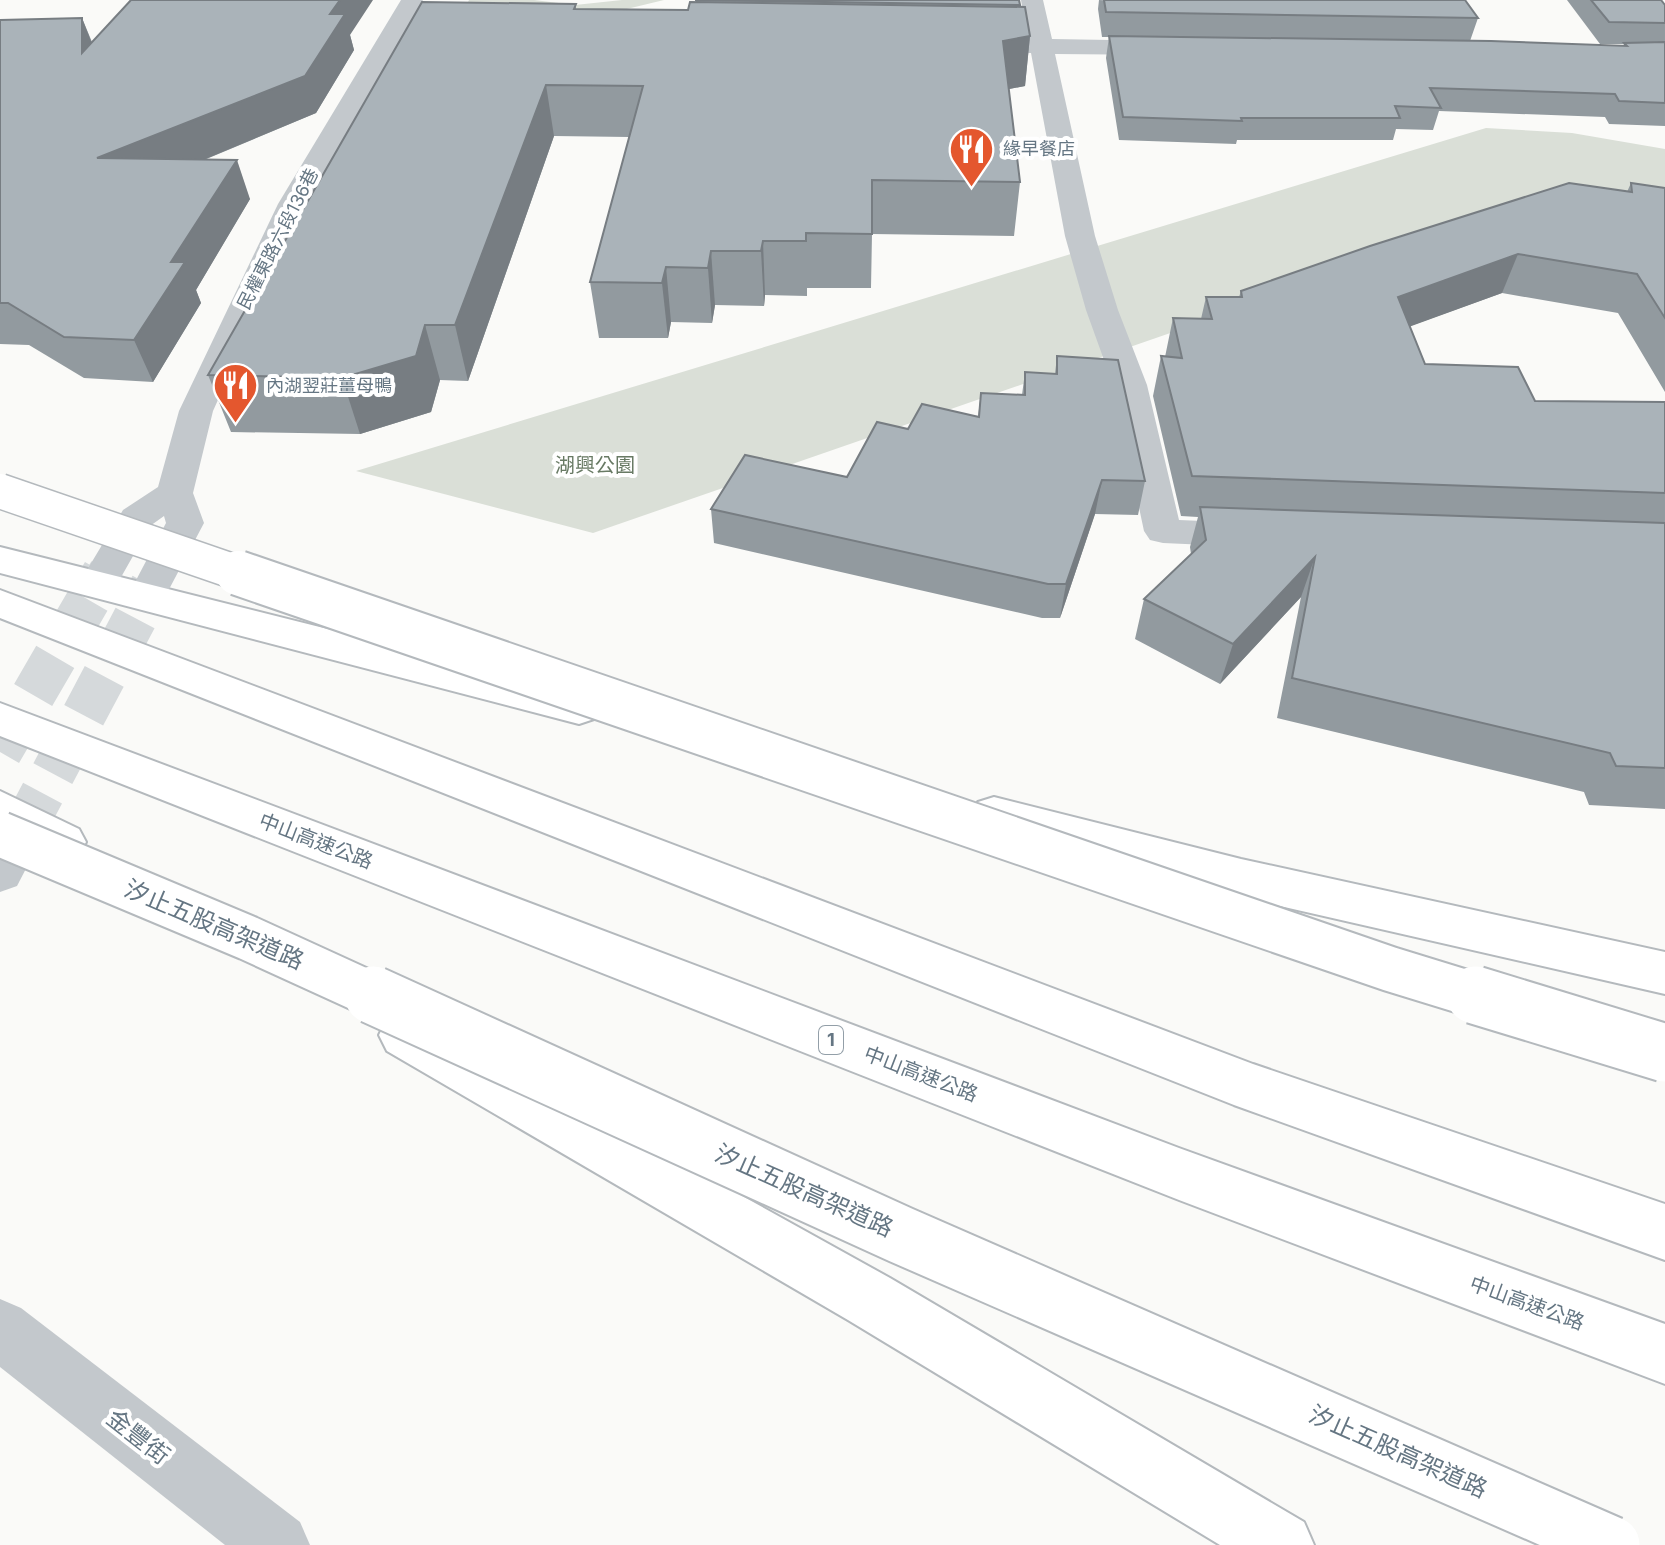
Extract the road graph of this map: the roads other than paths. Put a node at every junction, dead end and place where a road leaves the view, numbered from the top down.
1 (412, 0) edge
2 (1032, 0) edge
3 (390, 37) junction
4 (486, 38) edge
5 (945, 45) edge
6 (1040, 47) junction
7 (1184, 49) edge
8 (0, 491) edge
9 (175, 493) junction
10 (1289, 536) edge
11 (0, 560) edge
12 (106, 570) tunnel mouth
13 (152, 586) tunnel mouth
14 (0, 603) edge
15 (0, 719) edge
16 (7, 825) edge
17 (0, 873) edge
18 (1665, 973) edge
19 (1665, 1053) edge
20 (1665, 1232) edge
21 (0, 1329) edge
22 (1665, 1354) edge
23 (277, 1545) edge
24 (1281, 1545) edge
25 (1611, 1545) edge

1 - 3 street, 民權東路六段136巷
2 - 6 street
3 - 4 street
3 - 9 street, 民權東路六段136巷
5 - 6 street
6 - 7 street
6 - 10 street
8 - 19 highway, bridge
9 - 12 street
9 - 13 street, 民權東路六段136巷
11 - 18 highway
14 - 20 highway
15 - 22 highway, 中山高速公路 / 1
16 - 17 street
16 - 24 highway
16 - 25 highway, 汐止五股高架道路, bridge
21 - 23 street, 金豐街

